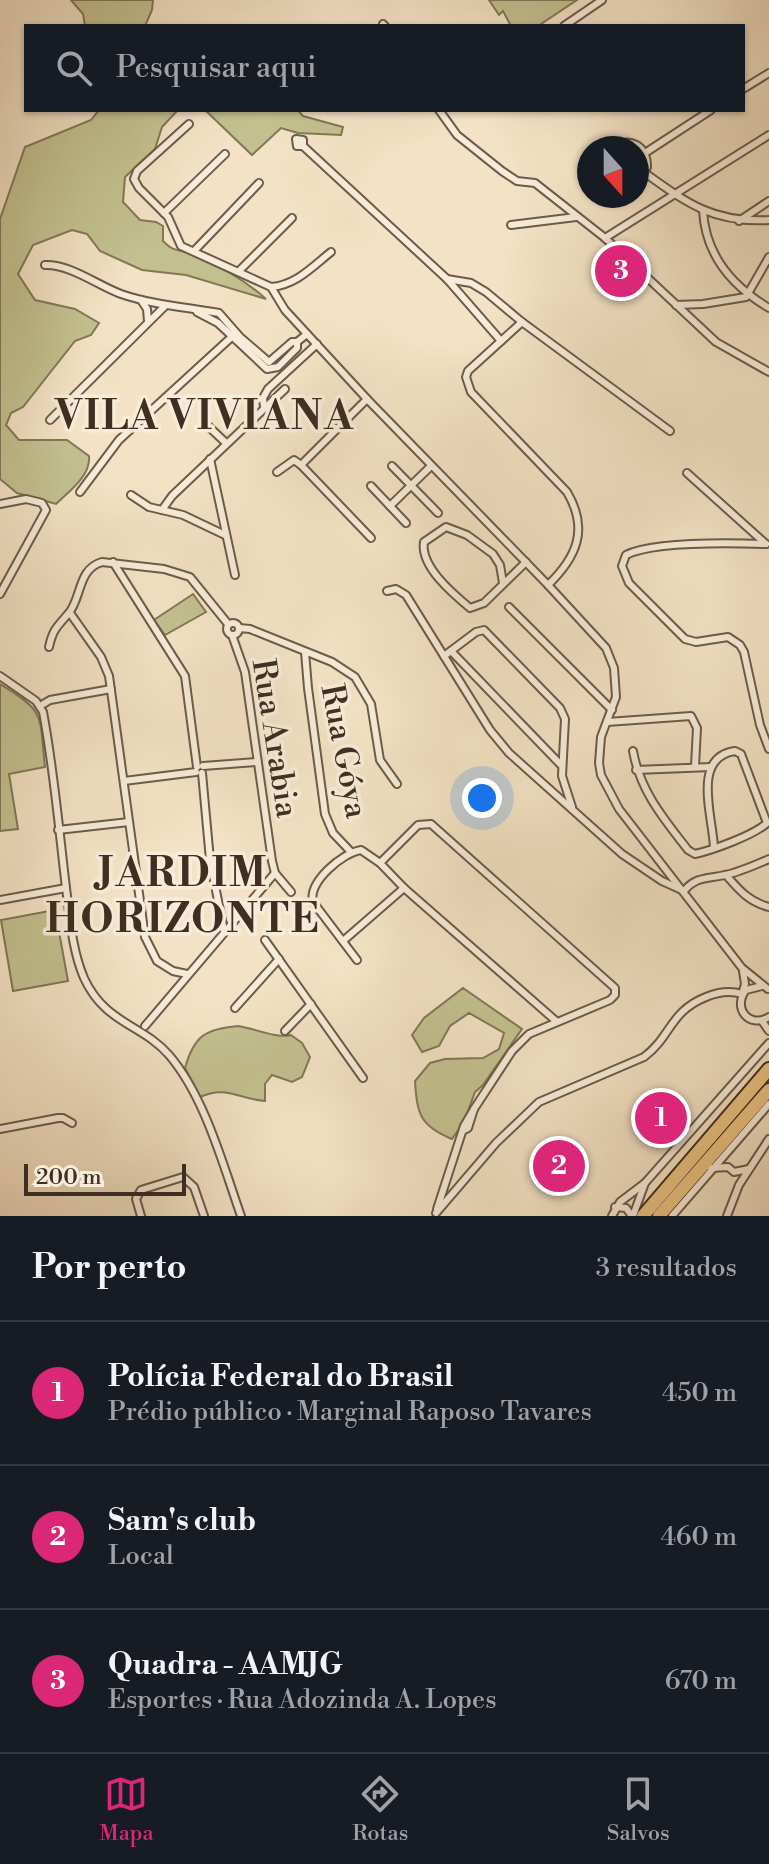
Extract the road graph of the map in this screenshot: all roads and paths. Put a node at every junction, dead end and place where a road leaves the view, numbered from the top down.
1 (602, 0) edge
2 (567, 24) edge
3 (769, 73) edge
4 (745, 88) edge
5 (440, 112) edge
6 (708, 112) edge
7 (189, 124) dead end
8 (769, 135) edge
9 (303, 146) dead end
10 (649, 150) edge
11 (225, 154) dead end
12 (649, 176) edge
13 (259, 183) dead end
14 (675, 195) junction
15 (769, 201) edge
16 (703, 210) junction
17 (164, 213) junction
18 (576, 217) junction
19 (292, 218) dead end
20 (769, 220) edge
21 (739, 221) junction
22 (511, 225) dead end
23 (605, 238) junction
24 (195, 250) junction
25 (331, 252) dead end
26 (769, 257) edge
27 (45, 265) dead end
28 (238, 272) junction
29 (447, 279) junction
30 (271, 287) junction
31 (749, 295) junction
32 (141, 300) junction
33 (676, 305) junction
34 (165, 306) junction
35 (769, 308) edge
36 (193, 311) junction
37 (219, 313) junction
38 (210, 319) junction
39 (148, 321) junction
40 (522, 322) junction
41 (224, 331) junction
42 (233, 332) junction
43 (307, 334) junction
44 (501, 341) junction
45 (297, 342) junction
46 (317, 344) junction
47 (288, 345) junction
48 (219, 347) junction
49 (295, 351) junction
50 (769, 372) edge
51 (285, 389) dead end
52 (367, 399) junction
53 (264, 407) junction
54 (50, 420) dead end
55 (207, 425) dead end
56 (670, 431) dead end
57 (226, 443) junction
58 (210, 459) junction
59 (301, 465) junction
60 (392, 466) dead end
61 (431, 466) junction
62 (277, 472) dead end
63 (687, 473) dead end
64 (371, 486) dead end
65 (412, 486) junction
66 (80, 492) dead end
67 (131, 495) dead end
68 (0, 504) edge
69 (390, 506) junction
70 (162, 510) junction
71 (438, 513) dead end
72 (406, 523) dead end
73 (225, 535) junction
74 (371, 538) dead end
75 (768, 545) edge
76 (113, 562) junction
77 (526, 562) junction
78 (235, 575) dead end
79 (503, 583) junction
80 (548, 585) junction
81 (387, 591) dead end
82 (0, 594) edge
83 (509, 607) dead end
84 (70, 613) junction
85 (228, 624) junction
86 (239, 628) junction
87 (232, 635) junction
88 (49, 647) dead end
89 (305, 652) junction
90 (448, 654) junction
91 (0, 676) edge
92 (111, 689) junction
93 (40, 706) junction
94 (612, 710) junction
95 (607, 722) junction
96 (767, 736) edge
97 (698, 749) junction
98 (769, 749) edge
99 (633, 751) dead end
100 (716, 758) junction
101 (257, 762) junction
102 (561, 765) junction
103 (695, 766) junction
104 (711, 767) junction
105 (199, 768) junction
106 (636, 770) junction
107 (124, 781) junction
108 (397, 784) dead end
109 (573, 810) junction
110 (129, 822) junction
111 (58, 830) junction
112 (714, 848) junction
113 (351, 852) junction
114 (769, 859) edge
115 (380, 863) junction
116 (275, 873) junction
117 (726, 875) junction
118 (66, 888) junction
119 (404, 888) junction
120 (684, 891) junction
121 (291, 892) dead end
122 (0, 900) edge
123 (769, 907) edge
124 (221, 916) junction
125 (232, 922) junction
126 (224, 931) junction
127 (265, 940) dead end
128 (343, 941) junction
129 (279, 959) junction
130 (357, 960) dead end
131 (742, 968) junction
132 (173, 971) junction
133 (187, 974) junction
134 (179, 984) junction
135 (768, 989) edge
136 (742, 994) junction
137 (311, 1004) junction
138 (235, 1008) dead end
139 (766, 1019) edge
140 (556, 1021) junction
141 (145, 1026) dead end
142 (285, 1031) dead end
143 (769, 1031) edge
144 (769, 1043) edge
145 (769, 1069) edge
146 (363, 1078) dead end
147 (769, 1090) edge
148 (769, 1104) edge
149 (72, 1123) dead end
150 (0, 1129) edge
151 (769, 1139) edge
152 (723, 1155) junction
153 (711, 1168) junction
154 (731, 1169) junction
155 (749, 1169) junction
156 (645, 1183) junction
157 (739, 1185) junction
158 (615, 1207) junction
159 (436, 1214) edge
160 (141, 1216) edge
161 (204, 1216) edge
162 (241, 1216) edge
163 (612, 1216) edge
164 (632, 1216) edge
165 (643, 1216) edge
166 (659, 1216) edge
167 (672, 1216) edge
168 (727, 1216) edge

1 - 2 street
3 - 4 street
5 - 18 street
6 - 10 street
7 - 17 street
8 - 14 street
9 - 29 street
11 - 17 street
12 - 14 street
13 - 24 street
14 - 16 street
14 - 23 street
15 - 21 street
16 - 21 street
16 - 31 street
17 - 24 street
18 - 22 street
18 - 23 street
19 - 28 street
20 - 21 street
23 - 33 street
24 - 28 street
25 - 30 street
26 - 31 street
27 - 32 street
28 - 30 street
29 - 40 street
29 - 44 street
30 - 43 street
31 - 33 street
31 - 35 street
32 - 34 street
32 - 39 street
33 - 50 street
34 - 36 street
34 - 39 street
36 - 37 street
36 - 38 street
37 - 38 street
37 - 42 street
38 - 41 street
39 - 54 street
40 - 44 street
40 - 56 street
41 - 42 street
41 - 48 street
42 - 47 street
42 - 48 street
42 - 49 street
43 - 45 street
43 - 46 street
44 - 80 street
45 - 47 street
45 - 49 street
46 - 52 street
46 - 53 street
47 - 49 street
48 - 66 street
51 - 53 street
52 - 59 street
52 - 61 street
53 - 57 street
55 - 57 street
57 - 58 street
58 - 70 street
58 - 73 street
59 - 62 street
59 - 74 street
60 - 65 street
61 - 65 street
61 - 77 street
63 - 75 street
64 - 69 street
65 - 69 street
65 - 71 street
67 - 70 street
68 - 82 street
69 - 72 street
70 - 73 street
73 - 78 street
75 - 96 street
76 - 84 street
76 - 85 street, Rua Arabia
76 - 105 street
77 - 79 street
77 - 80 street
79 - 79 street
80 - 94 street
81 - 90 street
83 - 94 street
84 - 88 street
84 - 92 street
85 - 86 street, Rua Arabia
85 - 87 street, Rua Arabia
86 - 87 street, Rua Arabia
86 - 89 street
87 - 101 street, Rua Arabia
89 - 108 street
89 - 113 street, Rua Góya
90 - 102 street
90 - 102 street
90 - 109 street
91 - 93 street
92 - 93 street
92 - 107 street
93 - 111 street
94 - 95 street
95 - 97 street
95 - 120 street
96 - 98 street
97 - 100 street
97 - 103 street
99 - 106 street
100 - 104 street
100 - 112 street
101 - 105 street
101 - 116 street, Rua Arabia
102 - 109 street
103 - 104 street
103 - 106 street
104 - 112 street
105 - 107 street
105 - 124 street
106 - 112 street
107 - 110 street
109 - 120 street
110 - 111 street
110 - 132 street
111 - 118 street
113 - 115 street
113 - 128 street
114 - 117 street
115 - 119 street
115 - 140 street
116 - 121 street
116 - 125 street
117 - 120 street
117 - 123 street
118 - 122 street
118 - 162 street
119 - 128 street
119 - 140 street
120 - 131 street
124 - 125 street
124 - 126 street
125 - 126 street
126 - 133 street
127 - 129 street
128 - 130 street
129 - 137 street
129 - 138 street
131 - 135 street
131 - 136 street
132 - 133 street
132 - 134 street
133 - 134 street
134 - 141 street
135 - 136 street
136 - 139 street
136 - 159 street
137 - 142 street
137 - 146 street
139 - 143 street
140 - 159 street
144 - 156 street
145 - 165 highway
147 - 166 highway
148 - 152 street
149 - 150 street
151 - 155 street
152 - 153 street
152 - 154 street
153 - 154 street
153 - 167 street
154 - 155 street
154 - 157 street
155 - 157 street
156 - 158 street
156 - 164 street
157 - 168 street
158 - 163 street
158 - 164 street
160 - 161 street

